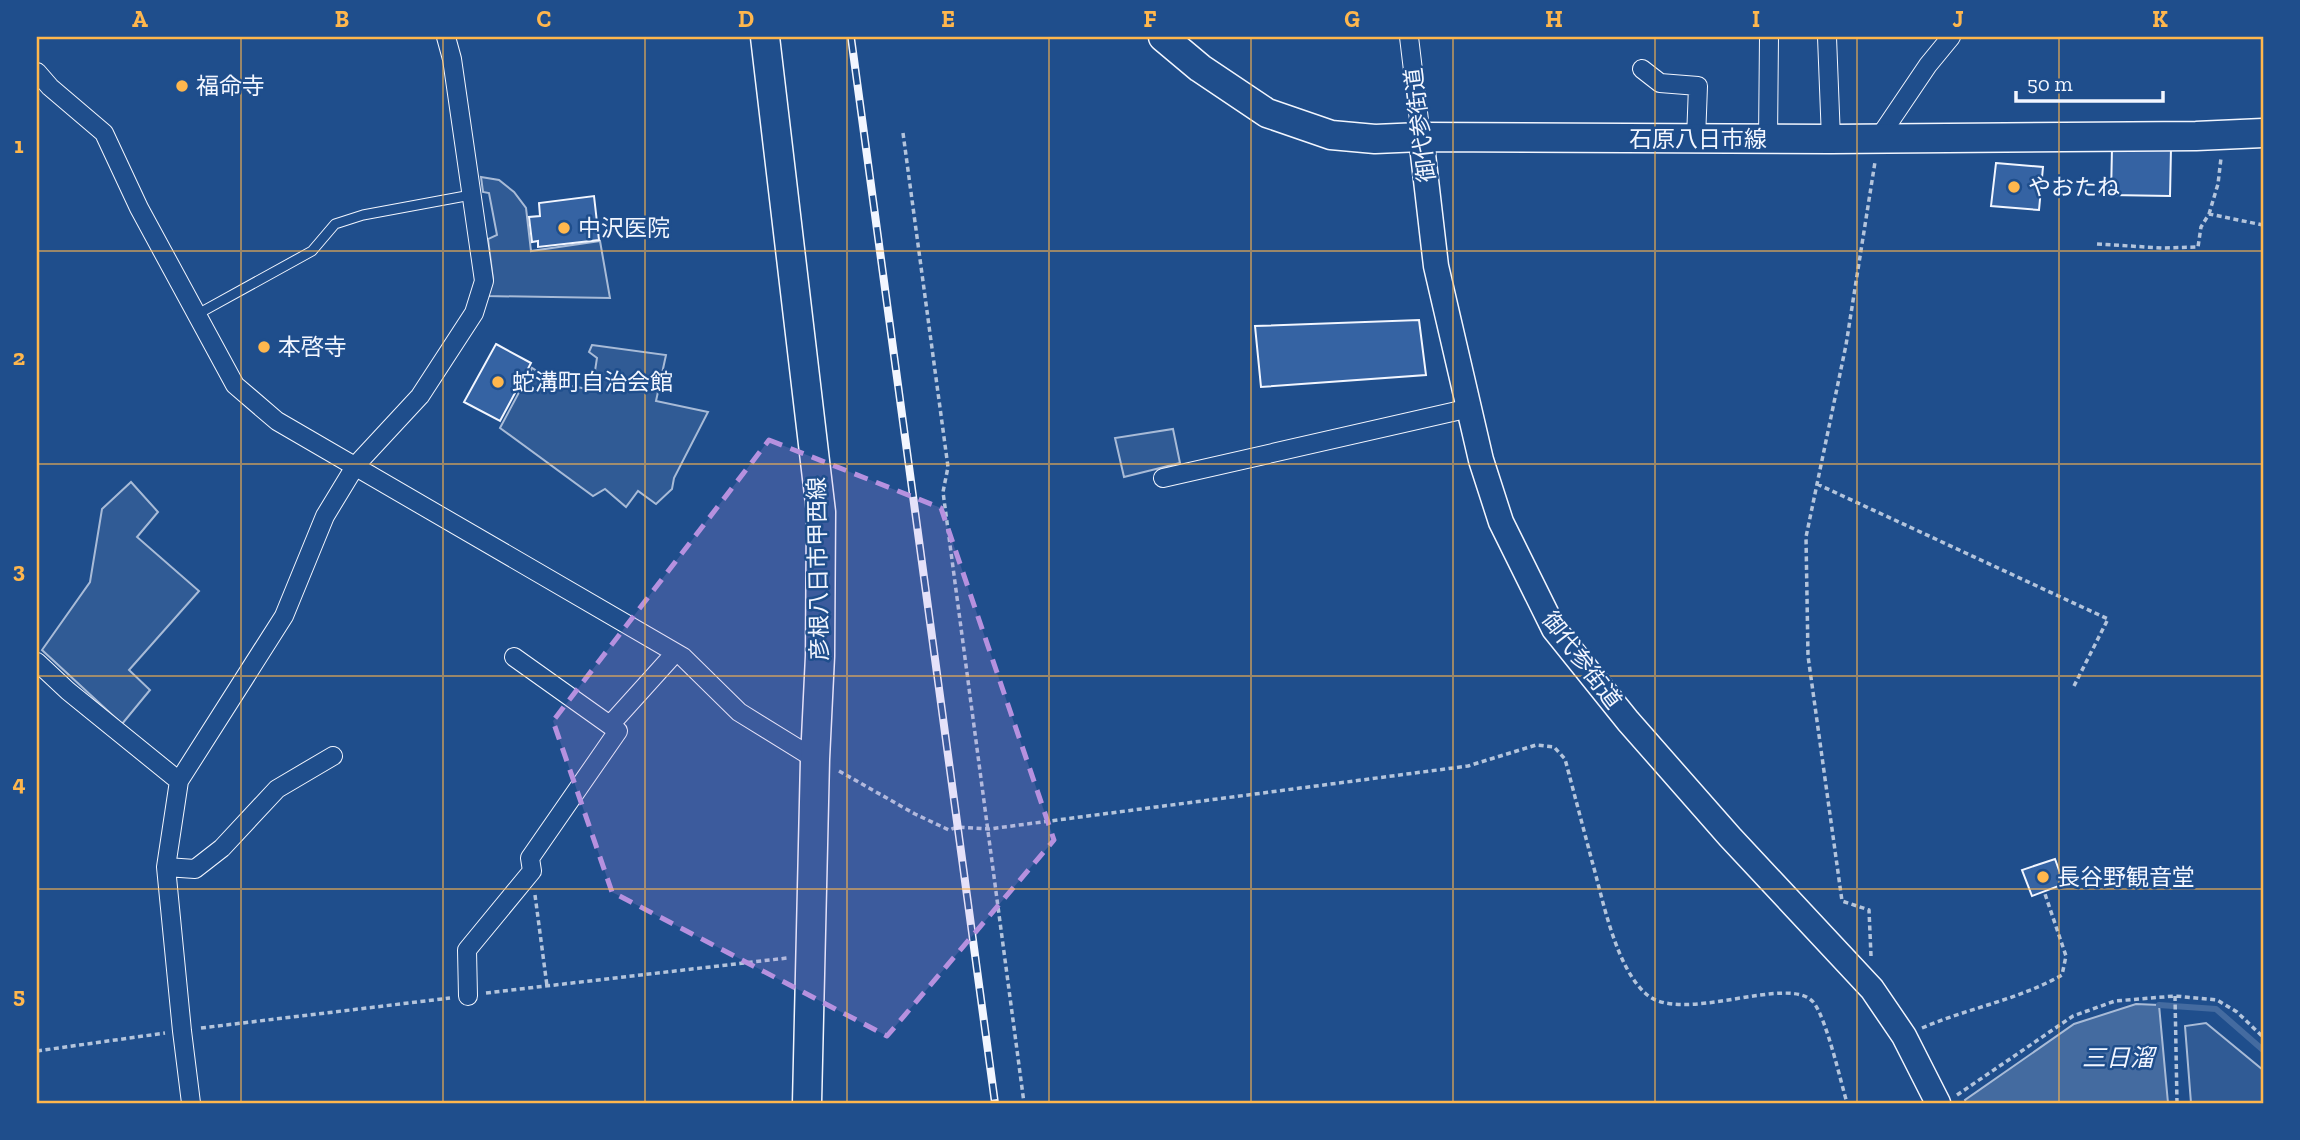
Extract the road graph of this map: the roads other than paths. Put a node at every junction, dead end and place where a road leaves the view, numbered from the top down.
1 (446, 37) edge
2 (765, 37) edge
3 (1163, 37) edge
4 (1409, 37) edge
5 (1769, 37) edge
6 (1827, 37) edge
7 (1951, 37) edge
8 (1642, 69) dead end
9 (37, 72) edge
10 (2263, 133) edge
11 (1421, 137) junction
12 (1696, 139) junction
13 (1768, 139) junction
14 (1831, 139) junction
15 (1878, 139) junction
16 (471, 195) junction
17 (196, 315) junction
18 (1470, 408) junction
19 (356, 465) junction
20 (1163, 478) dead end
21 (675, 653) junction
22 (513, 657) dead end
23 (37, 662) edge
24 (610, 725) junction
25 (333, 756) dead end
26 (816, 758) junction
27 (179, 781) junction
28 (166, 867) junction
29 (468, 996) road end
30 (1943, 1102) edge
31 (191, 1103) edge
32 (807, 1103) edge

1 - 16 street
2 - 26 main road, 彦根八日市甲西線
3 - 11 main road, 石原八日市線
4 - 11 street, 御代参街道
5 - 13 street
6 - 14 street
7 - 15 street
8 - 12 street
9 - 17 street
10 - 15 main road, 石原八日市線
11 - 12 main road, 石原八日市線
11 - 18 street, 御代参街道
12 - 13 main road, 石原八日市線
13 - 14 main road, 石原八日市線
14 - 15 main road, 石原八日市線
16 - 17 lane
16 - 19 street
17 - 19 street
18 - 20 street
18 - 30 street, 御代参街道
19 - 21 street
19 - 27 street
21 - 24 street
21 - 26 street
22 - 24 street
23 - 27 street
24 - 29 street
25 - 28 street
26 - 32 main road, 彦根八日市甲西線
27 - 28 street
28 - 31 street

